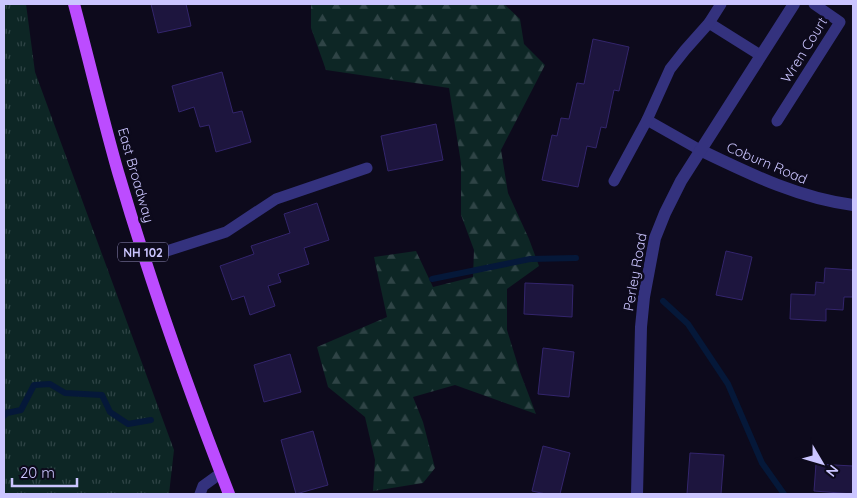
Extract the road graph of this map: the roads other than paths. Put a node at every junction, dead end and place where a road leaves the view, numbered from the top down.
1 (74, 4) edge
2 (721, 4) edge
3 (794, 4) edge
4 (814, 4) edge
5 (709, 23) junction
6 (760, 55) junction
7 (647, 120) junction
8 (777, 121) dead end
9 (700, 150) junction
10 (367, 168) dead end
11 (614, 181) dead end
12 (853, 205) edge
13 (145, 258) junction
14 (221, 473) junction
15 (200, 494) edge
16 (229, 494) edge
17 (637, 494) edge

1 - 13 main road, East Broadway / NH 102
2 - 5 lane
3 - 6 street, Perley Road
4 - 8 lane, Wren Court
5 - 6 lane
5 - 7 lane
6 - 9 street, Perley Road
7 - 9 lane
7 - 11 lane
9 - 12 street, Coburn Road
9 - 17 street, Perley Road
10 - 13 lane
13 - 14 main road, East Broadway / NH 102
14 - 15 lane
14 - 16 main road, East Broadway / NH 102

